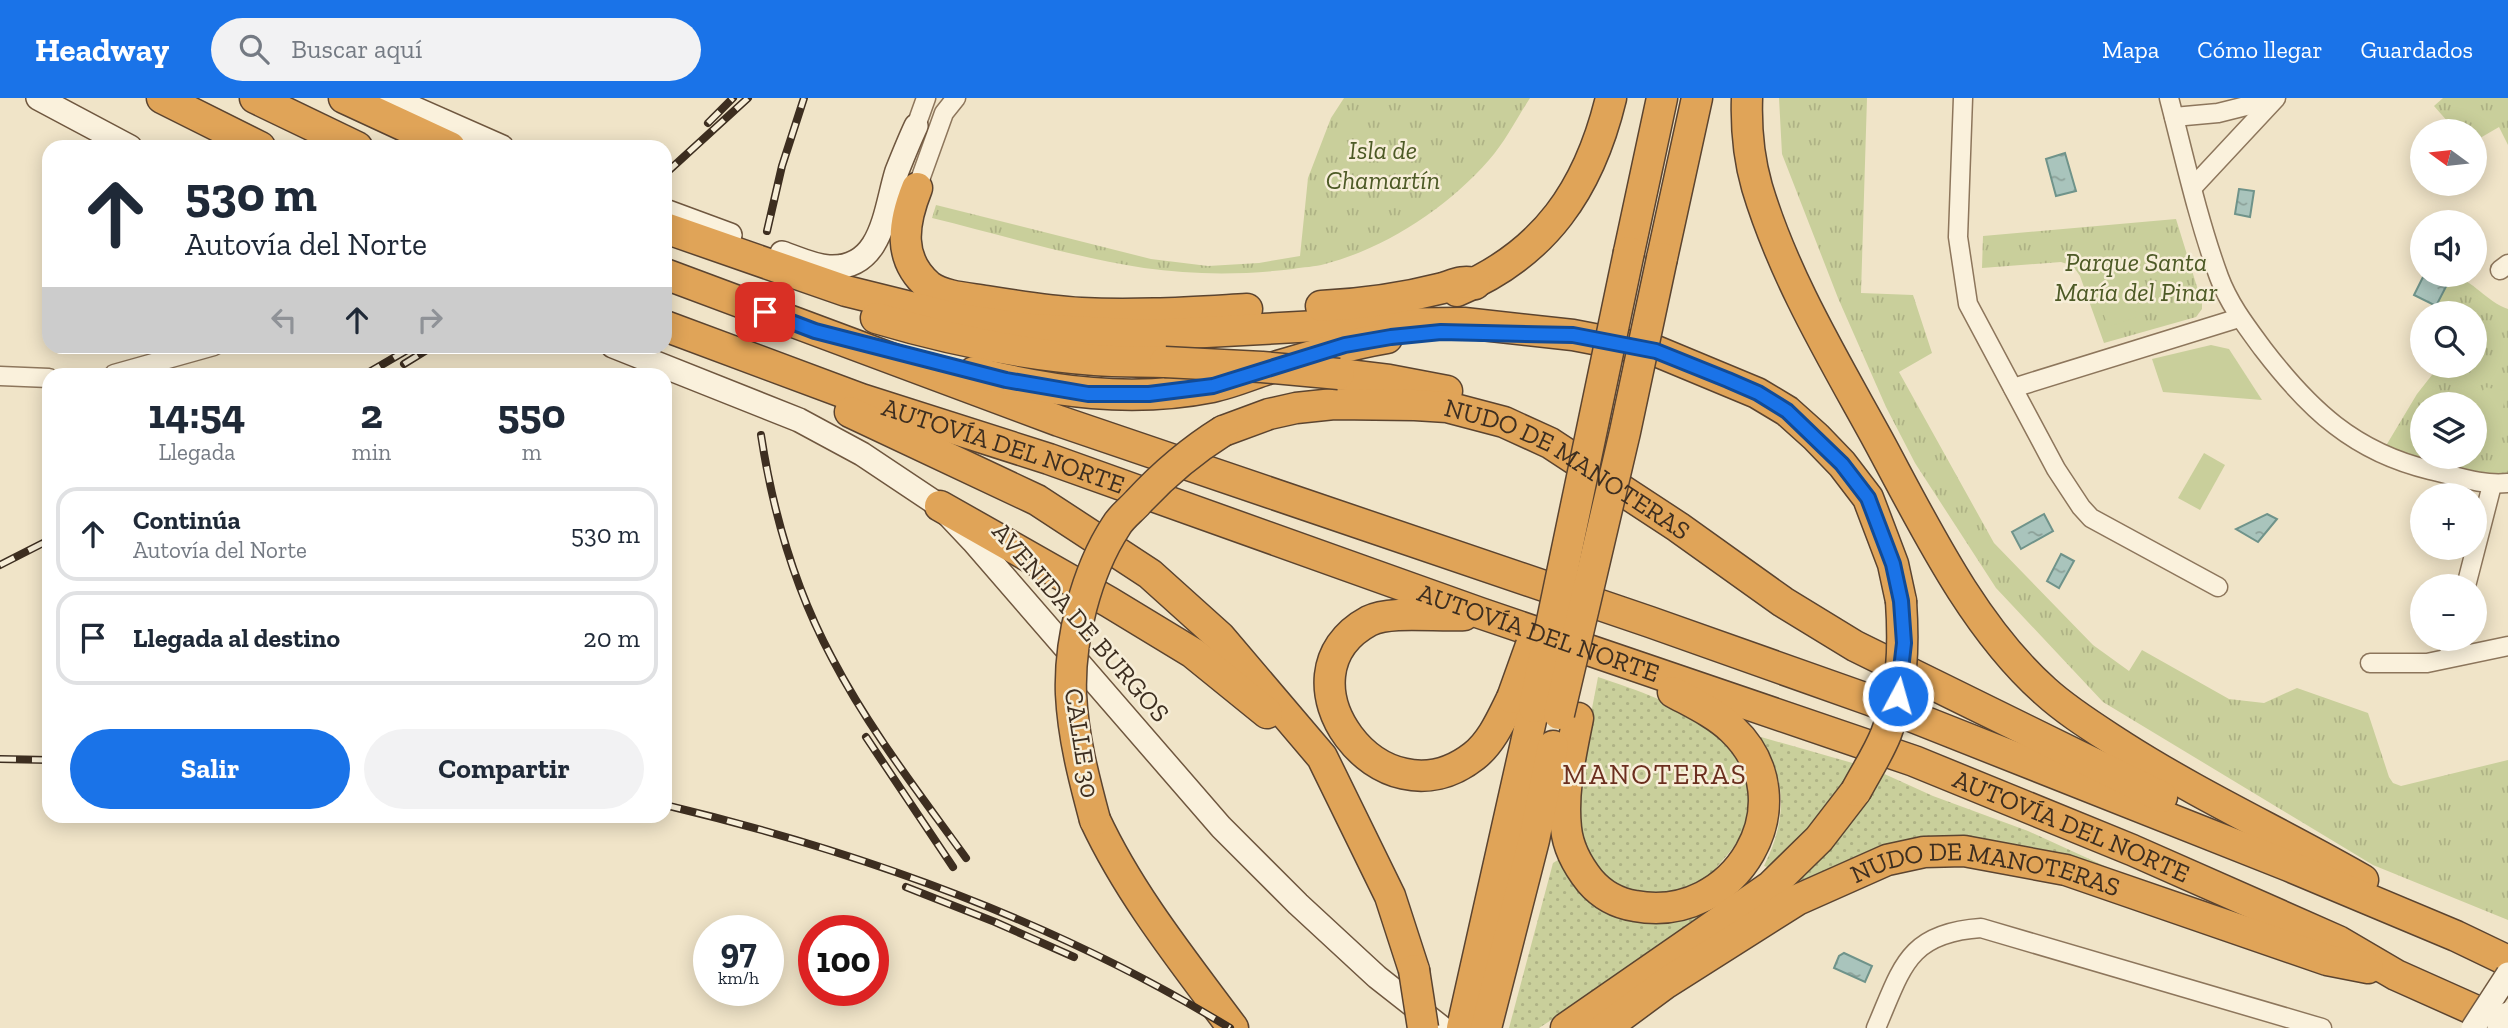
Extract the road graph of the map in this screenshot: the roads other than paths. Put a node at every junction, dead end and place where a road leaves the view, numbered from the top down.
1 (38, 98) edge
2 (162, 98) edge
3 (255, 98) edge
4 (344, 98) edge
5 (391, 98) edge
6 (926, 98) edge
7 (957, 98) edge
8 (1611, 98) edge
9 (1662, 98) edge
10 (1697, 98) edge
11 (1747, 98) edge
12 (1963, 98) edge
13 (2169, 98) edge
14 (2275, 99) edge
15 (2174, 117) junction
16 (916, 126) joint
17 (117, 140) edge
18 (246, 140) edge
19 (342, 140) edge
20 (436, 140) edge
21 (486, 140) edge
22 (2193, 187) junction
23 (917, 188) joint
24 (672, 229) edge
25 (672, 229) edge
26 (672, 230) edge
27 (672, 277) edge
28 (1475, 284) junction
29 (2239, 318) junction
30 (672, 329) edge
31 (1249, 329) junction
32 (815, 331) junction
33 (1573, 335) junction
34 (185, 354) edge
35 (633, 354) edge
36 (135, 368) edge
37 (668, 368) edge
38 (775, 368) junction
39 (672, 369) edge
40 (0, 376) edge
41 (42, 379) edge
42 (2013, 388) junction
43 (1504, 422) junction
44 (1223, 431) joint
45 (2500, 484) edge
46 (940, 506) junction
47 (2470, 574) edge
48 (2218, 587) dead end
49 (1480, 614) junction
50 (2508, 646) edge
51 (2450, 651) edge
52 (1609, 656) junction
53 (2448, 658) junction
54 (2370, 663) dead end
55 (1546, 709) junction
56 (1346, 807) junction
57 (2289, 866) junction
58 (2456, 936) junction
59 (2508, 961) edge
60 (2508, 974) edge
61 (2396, 975) junction
62 (2508, 1014) edge
63 (1463, 1025) edge
64 (2508, 1025) edge
65 (1233, 1028) edge
66 (1423, 1028) edge
67 (1567, 1028) edge
68 (1605, 1028) edge
69 (1875, 1028) edge
70 (2322, 1028) edge
71 (2473, 1028) edge
72 (2499, 1028) edge

1 - 17 street
2 - 18 highway
3 - 19 highway
4 - 20 highway
5 - 21 street
6 - 16 street
7 - 23 street
8 - 28 highway
9 - 55 highway, bridge
10 - 55 highway, bridge
11 - 58 highway
12 - 42 street
13 - 15 street
14 - 15 street
14 - 22 street
15 - 22 street
16 - 24 street
22 - 29 street
23 - 28 highway
25 - 31 highway
26 - 43 highway, bridge
27 - 32 highway, AUTOVÍA DEL NORTE
28 - 31 highway
29 - 42 street
29 - 45 street
30 - 38 highway, AUTOVÍA DEL NORTE
31 - 33 highway
32 - 33 highway
32 - 57 highway, AUTOVÍA DEL NORTE
33 - 67 highway, bridge
34 - 36 street
35 - 37 street, AVENIDA DE BURGOS
38 - 49 highway, AUTOVÍA DEL NORTE
38 - 56 highway
39 - 46 street, AVENIDA DE BURGOS
40 - 41 street
42 - 48 street
43 - 44 highway, NUDO DE MANOTERAS
43 - 57 highway, NUDO DE MANOTERAS
44 - 65 highway, CALLE 30, bridge
45 - 47 street
46 - 56 highway
46 - 63 street, AVENIDA DE BURGOS
49 - 52 highway, AUTOVÍA DEL NORTE
49 - 55 highway
50 - 53 street
51 - 53 street
52 - 55 highway
52 - 61 highway, AUTOVÍA DEL NORTE
53 - 54 street
55 - 63 highway
56 - 66 highway, bridge
57 - 58 highway
58 - 59 highway
60 - 71 street, bridge
61 - 64 highway
61 - 68 highway, NUDO DE MANOTERAS
62 - 72 street, bridge
69 - 70 street

